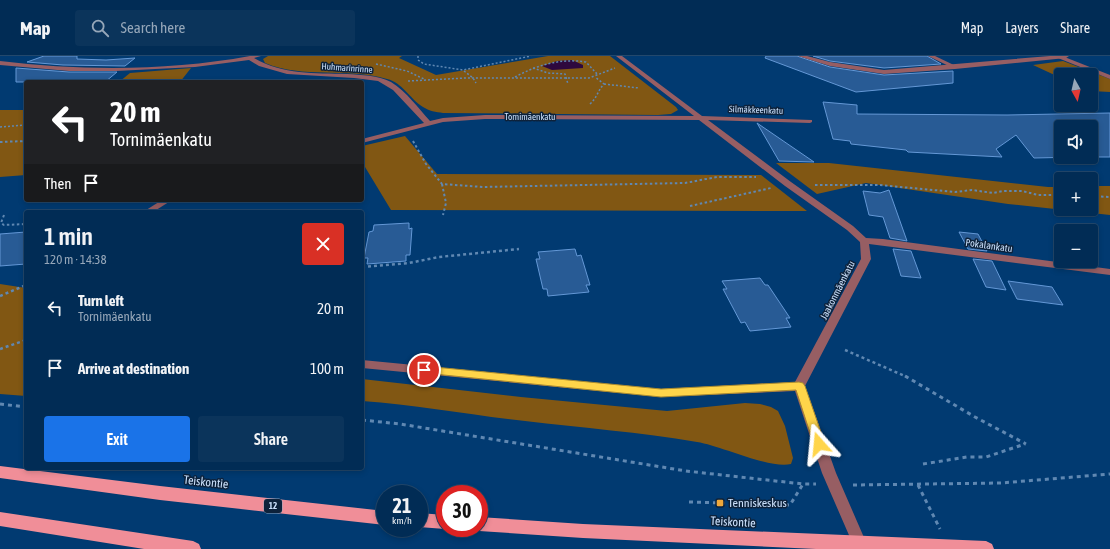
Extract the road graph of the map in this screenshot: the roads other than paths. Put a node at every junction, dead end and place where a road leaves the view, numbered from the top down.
1 (258, 56) edge
2 (619, 56) edge
3 (801, 56) edge
4 (931, 56) edge
5 (1066, 56) edge
6 (1060, 57) junction
7 (250, 58) junction
8 (0, 63) edge
9 (956, 67) junction
10 (1110, 77) edge
11 (702, 118) junction
12 (810, 121) dead end
13 (428, 123) junction
14 (364, 140) edge
15 (164, 202) edge
16 (150, 210) edge
17 (864, 241) junction
18 (1110, 272) edge
19 (364, 364) edge
20 (799, 386) junction
21 (0, 472) edge
22 (376, 517) edge
23 (0, 519) edge
24 (488, 525) edge
25 (860, 546) edge
26 (949, 548) edge
27 (193, 549) edge
28 (986, 549) edge

1 - 7 street
2 - 11 street
3 - 9 street
4 - 9 street
5 - 6 street
6 - 9 street
6 - 10 street
7 - 8 street
7 - 13 street, Huhmarinrinne
11 - 12 street, Silmäkkeenkatu
11 - 13 street, Tornimäenkatu
11 - 17 street
13 - 14 street, Tornimäenkatu
15 - 16 street
17 - 18 street, Pokalankatu
17 - 20 street, Jaakonmäenkatu
19 - 20 street
20 - 25 street
21 - 22 highway, Teiskontie / 12
23 - 27 highway
24 - 25 highway, Teiskontie
25 - 26 highway, Teiskontie
26 - 28 highway, Teiskontie

